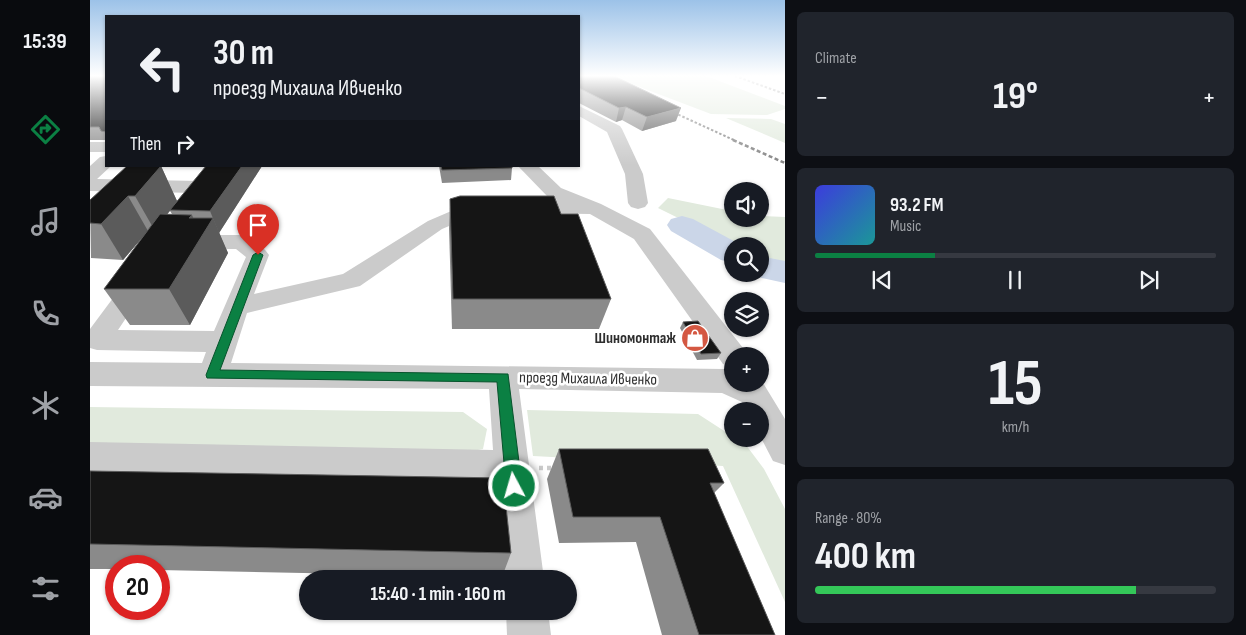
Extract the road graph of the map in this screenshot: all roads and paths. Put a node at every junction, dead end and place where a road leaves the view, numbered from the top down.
1 (580, 111) edge
2 (90, 147) edge
3 (105, 147) edge
4 (105, 162) edge
5 (528, 167) edge
6 (90, 176) edge
7 (90, 184) edge
8 (656, 192) dead end
9 (638, 203) junction
10 (594, 208) junction
11 (183, 210) edge
12 (642, 234) junction
13 (171, 242) edge
14 (125, 300) edge
15 (236, 308) junction
16 (223, 342) junction
17 (727, 347) edge
18 (90, 374) edge
19 (212, 375) junction
20 (503, 377) junction
21 (724, 381) edge
22 (753, 392) edge
23 (785, 450) edge
24 (90, 458) edge
25 (512, 467) junction
26 (562, 468) edge
27 (523, 570) edge
28 (528, 620) edge
29 (529, 635) edge

1 - 9 street
2 - 3 street
4 - 6 street
5 - 10 street
7 - 11 street
8 - 9 street
9 - 12 street
10 - 12 street
10 - 15 lane
12 - 17 street
13 - 15 street
14 - 16 street
15 - 16 lane
16 - 19 lane
18 - 19 street, проезд Михаила Ивченко
19 - 20 street, проезд Михаила Ивченко
20 - 21 street, проезд Михаила Ивченко
20 - 25 street
22 - 23 street
24 - 25 street
25 - 26 path
25 - 27 street
28 - 29 street

